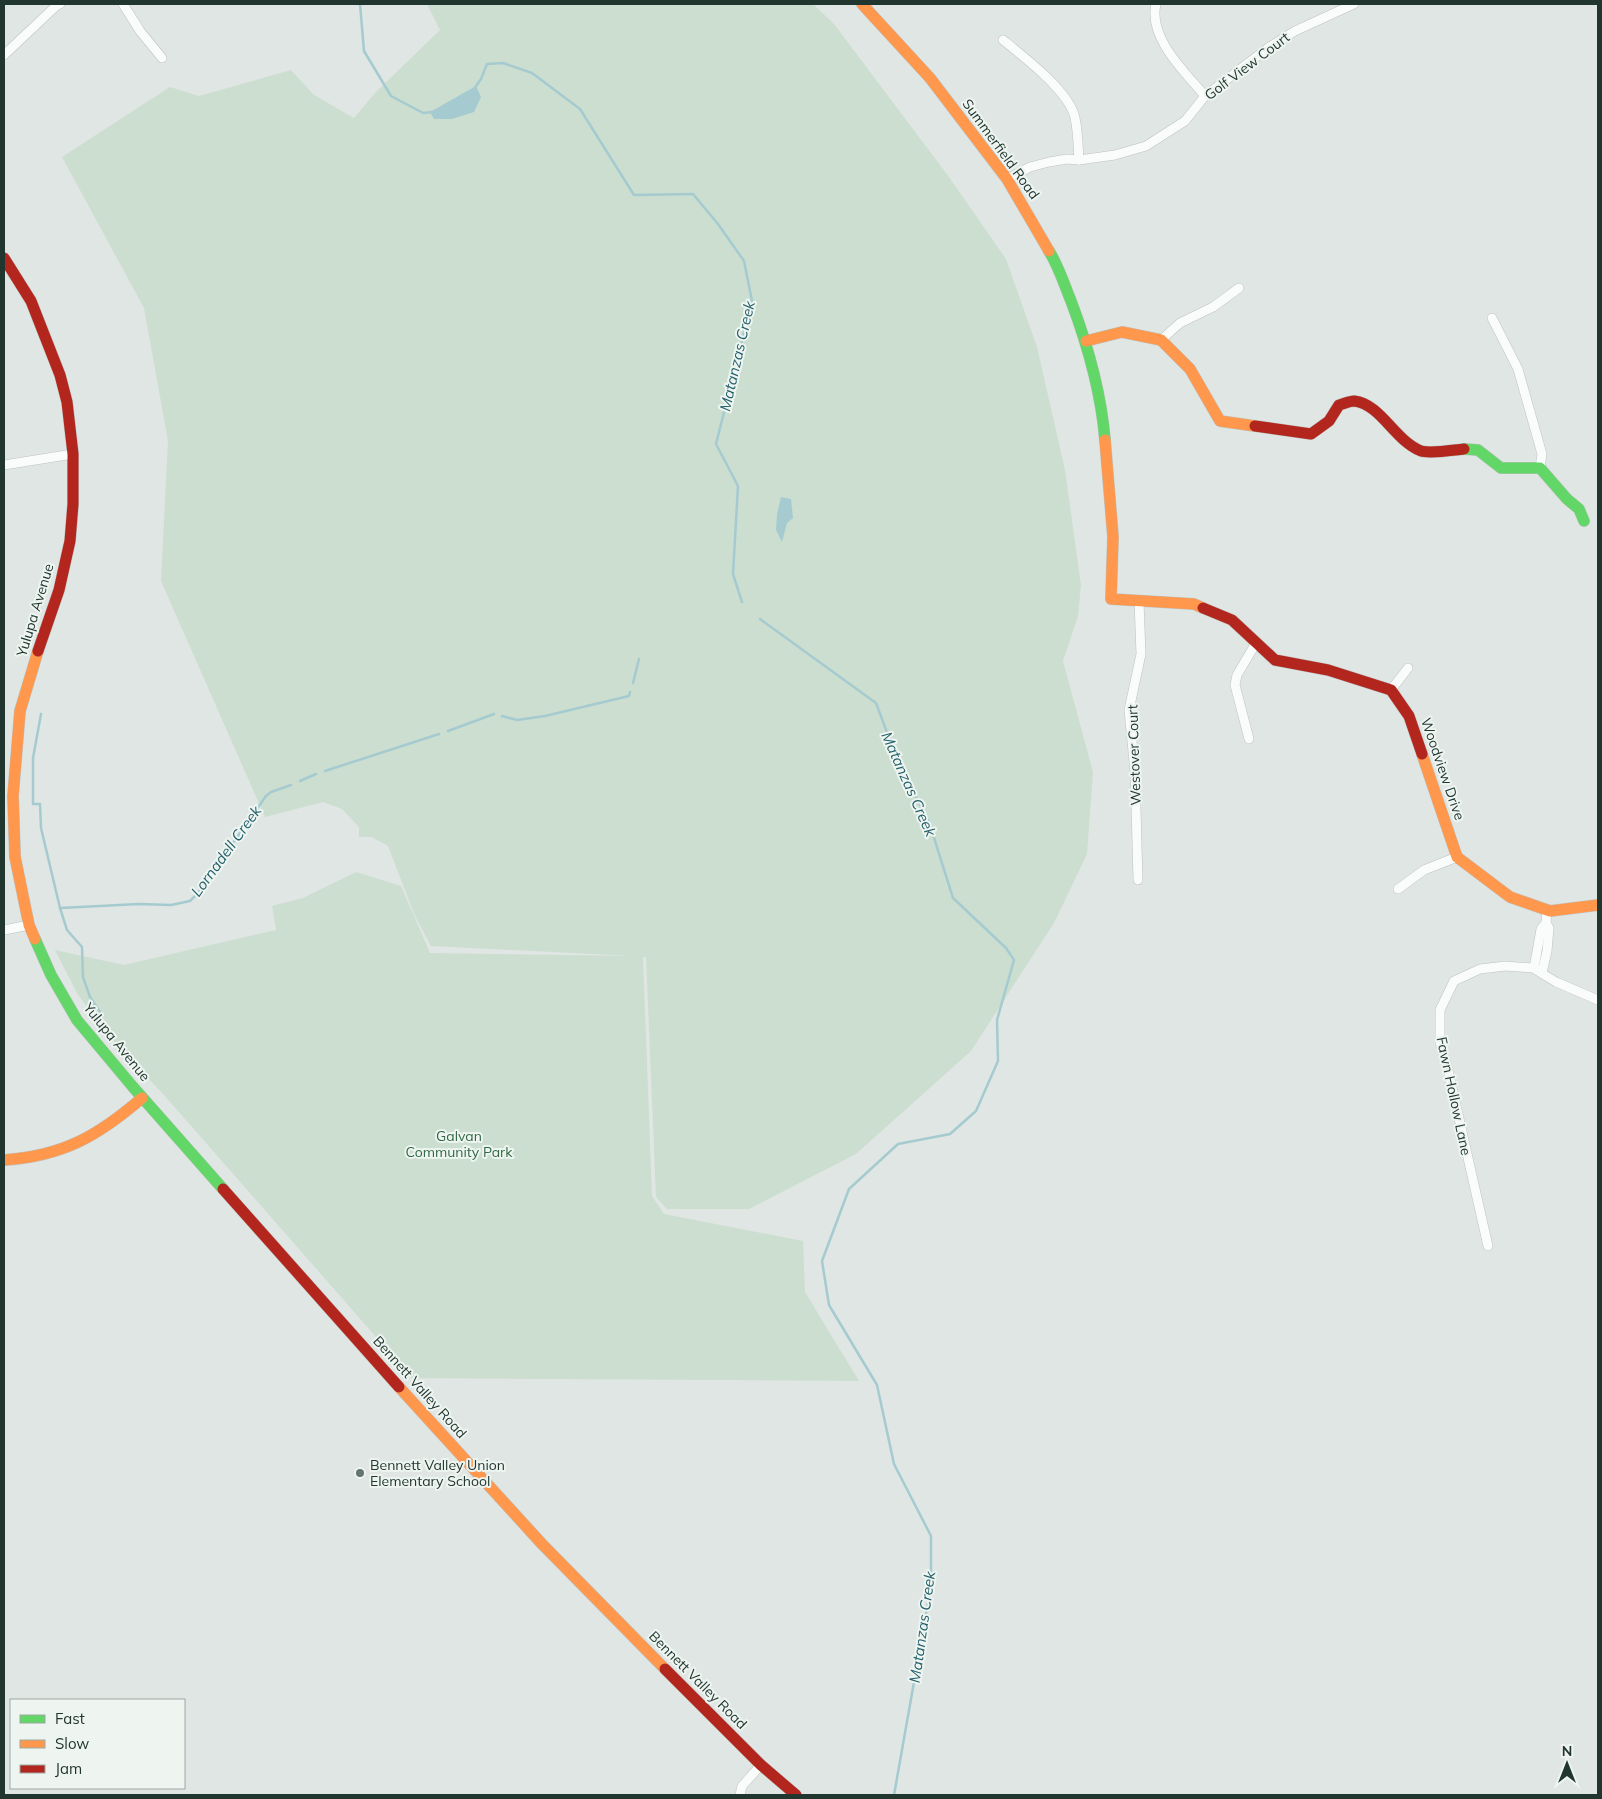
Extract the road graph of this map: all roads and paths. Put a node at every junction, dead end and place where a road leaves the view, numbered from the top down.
1 (60, 4) edge
2 (123, 4) edge
3 (862, 4) edge
4 (1156, 4) edge
5 (1354, 4) edge
6 (1003, 40) dead end
7 (4, 55) edge
8 (162, 58) dead end
9 (1204, 96) junction
10 (1079, 160) junction
11 (1007, 179) junction
12 (4, 258) edge
13 (1240, 288) dead end
14 (1492, 318) dead end
15 (1161, 340) junction
16 (1086, 341) junction
17 (73, 454) junction
18 (4, 465) edge
19 (1540, 468) junction
20 (1584, 520) dead end
21 (1139, 601) junction
22 (1256, 643) junction
23 (1408, 668) dead end
24 (1391, 690) junction
25 (1249, 739) dead end
26 (1457, 857) junction
27 (1138, 880) dead end
28 (1398, 889) dead end
29 (1598, 905) edge
30 (1547, 910) junction
31 (30, 925) junction
32 (4, 930) edge
33 (1538, 971) junction
34 (1598, 1000) edge
35 (142, 1098) junction
36 (4, 1160) edge
37 (1488, 1246) dead end
38 (761, 1765) junction
39 (740, 1795) edge
40 (796, 1795) edge

1 - 7 street
2 - 8 street
3 - 11 street, Summerfield Road
4 - 9 street
5 - 9 street, Golf View Court
6 - 10 street
9 - 10 street, Golf View Court
10 - 11 street, Golf View Court
11 - 16 street, Summerfield Road
12 - 17 street, Yulupa Avenue
13 - 15 street
14 - 19 street
15 - 16 street
15 - 19 street
16 - 21 street, Summerfield Road
17 - 18 street
17 - 31 street, Yulupa Avenue
19 - 20 street
21 - 22 street
21 - 27 street, Westover Court
22 - 24 street
22 - 25 street
23 - 24 street
24 - 26 street, Woodview Drive
26 - 28 street
26 - 30 street
29 - 30 street
30 - 33 street
31 - 32 street
31 - 35 street, Yulupa Avenue
33 - 34 street, Fawn Hollow Lane
33 - 37 street, Fawn Hollow Lane
35 - 36 street
35 - 38 street, Bennett Valley Road
38 - 39 street
38 - 40 street, Bennett Valley Road

